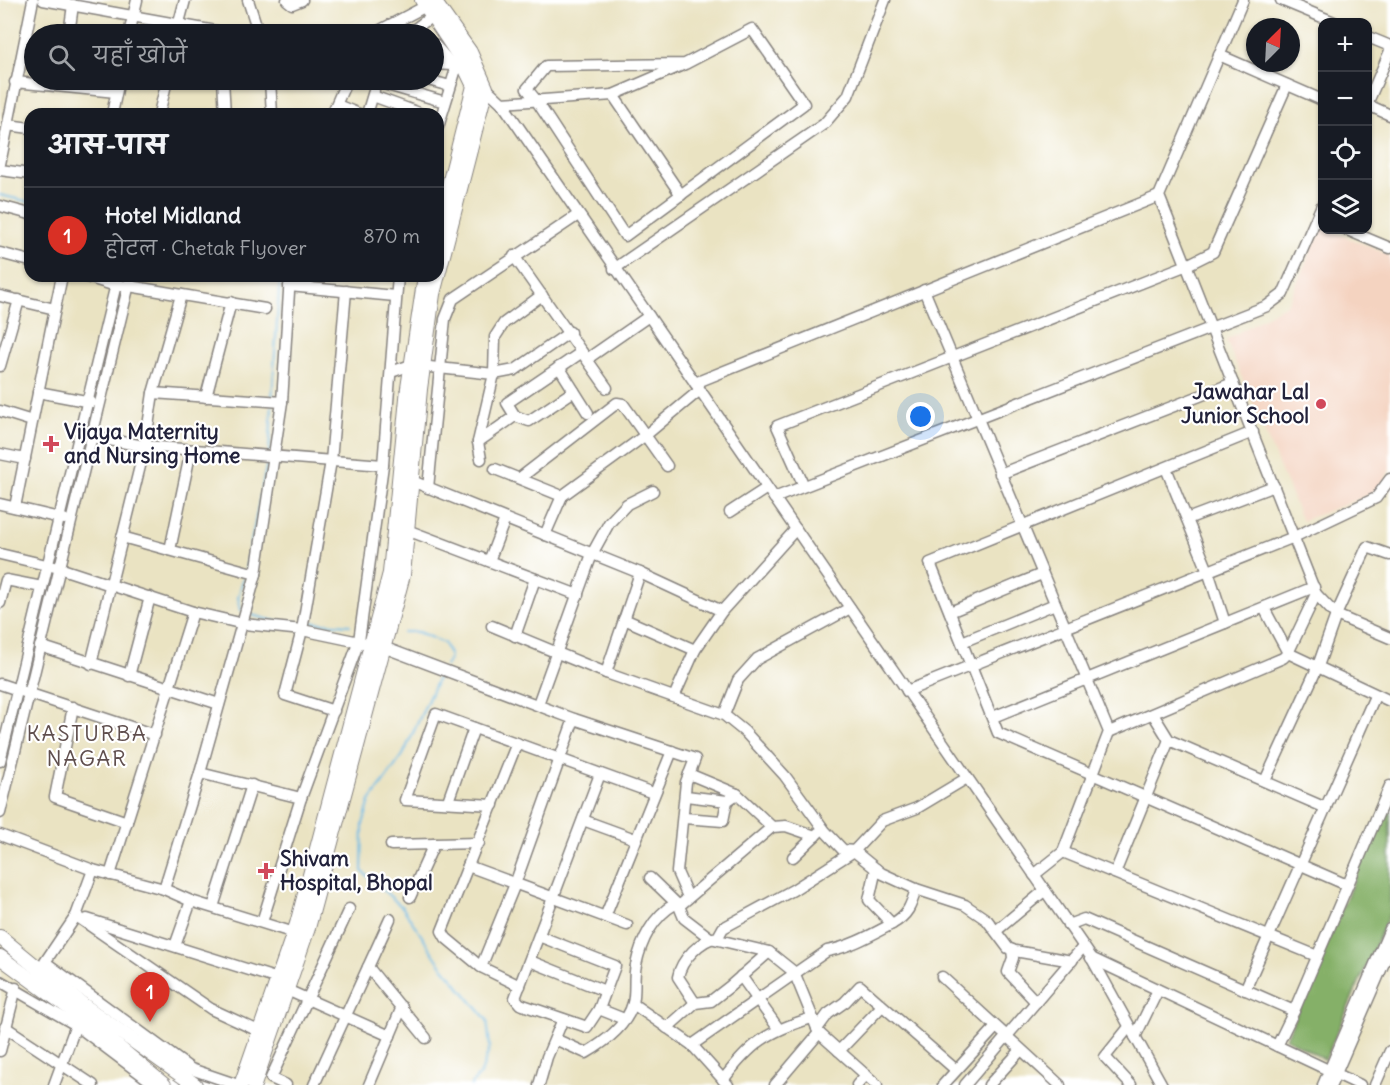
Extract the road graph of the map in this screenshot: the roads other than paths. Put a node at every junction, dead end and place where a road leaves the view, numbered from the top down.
1 (33, 0) edge
2 (43, 0) edge
3 (137, 0) edge
4 (185, 0) edge
5 (248, 0) edge
6 (287, 0) edge
7 (302, 0) edge
8 (885, 0) edge
9 (1243, 0) edge
10 (1281, 0) edge
11 (73, 5) junction
12 (431, 6) edge
13 (133, 16) junction
14 (1324, 18) edge
15 (28, 24) edge
16 (70, 24) edge
17 (131, 24) edge
18 (158, 24) edge
19 (179, 24) edge
20 (256, 24) edge
21 (394, 24) edge
22 (424, 24) edge
23 (440, 24) edge
24 (444, 31) edge
25 (1372, 39) edge
26 (24, 41) edge
27 (1390, 46) edge
28 (444, 51) edge
29 (1390, 51) edge
30 (1219, 55) junction
31 (460, 61) junction
32 (444, 63) edge
33 (685, 64) junction
34 (15, 82) junction
35 (24, 82) edge
36 (444, 84) edge
37 (1287, 85) junction
38 (450, 86) junction
39 (480, 87) junction
40 (104, 90) edge
41 (165, 90) edge
42 (224, 90) edge
43 (272, 90) edge
44 (343, 90) edge
45 (375, 90) edge
46 (407, 90) edge
47 (116, 92) joint
48 (1372, 94) edge
49 (613, 95) junction
50 (373, 96) junction
51 (1318, 98) edge
52 (536, 100) junction
53 (446, 102) junction
54 (502, 103) junction
55 (1372, 106) edge
56 (113, 108) edge
57 (160, 108) edge
58 (225, 108) edge
59 (272, 108) edge
60 (334, 108) edge
61 (369, 108) edge
62 (406, 108) edge
63 (444, 108) edge
64 (1390, 115) edge
65 (8, 125) junction
66 (24, 127) edge
67 (0, 165) edge
68 (0, 170) edge
69 (24, 173) edge
70 (681, 195) junction
71 (1159, 196) junction
72 (0, 206) edge
73 (444, 208) edge
74 (24, 212) edge
75 (578, 215) junction
76 (1318, 222) edge
77 (1357, 234) edge
78 (444, 246) edge
79 (1390, 248) edge
80 (0, 253) edge
81 (514, 256) junction
82 (24, 259) edge
83 (1187, 266) junction
84 (614, 269) junction
85 (61, 282) edge
86 (117, 282) edge
87 (130, 282) edge
88 (134, 282) edge
89 (289, 282) edge
90 (295, 282) edge
91 (397, 282) edge
92 (425, 282) edge
93 (436, 282) edge
94 (924, 290) junction
95 (346, 291) junction
96 (181, 295) junction
97 (542, 295) junction
98 (0, 296) edge
99 (395, 296) junction
100 (19, 300) junction
101 (231, 302) junction
102 (55, 309) junction
103 (265, 309) dead end
104 (649, 316) junction
105 (1212, 328) junction
106 (570, 332) junction
107 (584, 356) junction
108 (951, 358) junction
109 (0, 366) edge
110 (418, 366) junction
111 (559, 367) junction
112 (442, 368) junction
113 (391, 372) junction
114 (494, 374) junction
115 (1233, 383) junction
116 (698, 386) junction
117 (607, 388) dead end
118 (574, 391) junction
119 (38, 392) junction
120 (153, 393) junction
121 (206, 397) junction
122 (86, 401) junction
123 (282, 402) junction
124 (99, 404) junction
125 (0, 411) edge
126 (588, 413) dead end
127 (515, 417) junction
128 (977, 419) junction
129 (32, 421) junction
130 (1253, 432) junction
131 (646, 434) junction
132 (90, 442) junction
133 (478, 442) junction
134 (77, 445) junction
135 (145, 446) junction
136 (191, 450) junction
137 (0, 454) edge
138 (270, 456) junction
139 (24, 459) junction
140 (481, 459) dead end
141 (331, 461) junction
142 (383, 465) junction
143 (667, 466) dead end
144 (1166, 468) junction
145 (495, 469) dead end
146 (1000, 474) junction
147 (520, 478) junction
148 (1390, 479) edge
149 (412, 481) junction
150 (804, 486) junction
151 (1274, 486) junction
152 (428, 488) junction
153 (768, 488) junction
154 (653, 491) dead end
155 (562, 496) junction
156 (774, 498) junction
157 (0, 504) edge
158 (15, 507) junction
159 (729, 512) dead end
160 (65, 519) junction
161 (506, 519) junction
162 (1187, 519) junction
163 (375, 524) junction
164 (1021, 525) junction
165 (401, 528) junction
166 (796, 529) junction
167 (546, 535) junction
168 (122, 537) junction
169 (1294, 537) junction
170 (170, 550) junction
171 (0, 554) edge
172 (592, 554) junction
173 (1390, 555) edge
174 (489, 561) junction
175 (48, 566) junction
176 (59, 568) junction
177 (1208, 571) junction
178 (640, 573) junction
179 (256, 574) junction
180 (1042, 574) junction
181 (535, 579) junction
182 (109, 585) junction
183 (42, 587) junction
184 (1315, 591) junction
185 (578, 595) junction
186 (150, 597) junction
187 (0, 603) edge
188 (1055, 604) junction
189 (850, 608) junction
190 (1264, 608) junction
191 (722, 611) junction
192 (193, 612) junction
193 (950, 612) junction
194 (1336, 615) junction
195 (246, 616) junction
196 (624, 619) junction
197 (1225, 623) junction
198 (492, 626) dead end
199 (1065, 628) junction
200 (302, 630) junction
201 (515, 636) junction
202 (1390, 638) edge
203 (962, 642) junction
204 (371, 644) junction
205 (40, 646) junction
206 (696, 650) junction
207 (1288, 653) junction
208 (558, 654) junction
209 (91, 664) junction
210 (971, 666) junction
211 (1318, 666) junction
212 (606, 673) junction
213 (129, 676) junction
214 (1087, 680) junction
215 (0, 684) edge
216 (169, 690) junction
217 (23, 691) junction
218 (907, 691) junction
219 (1375, 696) junction
220 (674, 697) junction
221 (1390, 701) edge
222 (219, 704) junction
223 (538, 705) junction
224 (73, 707) junction
225 (334, 711) junction
226 (1153, 714) junction
227 (724, 715) junction
228 (993, 717) junction
229 (574, 719) junction
230 (4, 727) edge
231 (474, 728) junction
232 (1109, 732) junction
233 (155, 735) junction
234 (1169, 740) junction
235 (517, 743) junction
236 (672, 751) junction
237 (558, 759) junction
238 (0, 761) edge
239 (200, 773) junction
240 (600, 774) junction
241 (689, 774) junction
242 (1093, 776) junction
243 (968, 778) junction
244 (1265, 781) junction
245 (252, 785) junction
246 (1390, 786) edge
247 (653, 794) junction
248 (686, 796) junction
249 (301, 798) junction
250 (732, 798) junction
251 (1145, 798) junction
252 (448, 801) junction
253 (493, 805) junction
254 (1326, 808) junction
255 (0, 813) edge
256 (684, 818) junction
257 (583, 820) junction
258 (127, 822) junction
259 (772, 827) junction
260 (819, 832) junction
261 (0, 835) edge
262 (635, 839) junction
263 (479, 843) junction
264 (434, 844) junction
265 (392, 845) dead end
266 (854, 851) junction
267 (1063, 852) junction
268 (793, 857) dead end
269 (1301, 865) junction
270 (468, 866) junction
271 (876, 869) junction
272 (93, 870) junction
273 (1114, 873) junction
274 (110, 875) junction
275 (1034, 876) junction
276 (650, 878) dead end
277 (515, 884) junction
278 (1347, 885) junction
279 (164, 889) junction
280 (916, 889) junction
281 (1044, 891) junction
282 (410, 897) dead end
283 (688, 897) junction
284 (554, 898) junction
285 (191, 901) junction
286 (677, 905) junction
287 (213, 907) junction
288 (349, 909) dead end
289 (76, 916) junction
290 (605, 917) junction
291 (390, 919) dead end
292 (262, 922) junction
293 (892, 924) junction
294 (627, 925) dead end
295 (1068, 925) junction
296 (1390, 929) edge
297 (996, 931) junction
298 (299, 934) junction
299 (1270, 935) junction
300 (539, 936) junction
301 (0, 937) edge
302 (710, 938) junction
303 (175, 946) junction
304 (1083, 947) junction
305 (1012, 950) junction
306 (769, 952) junction
307 (1317, 956) junction
308 (1389, 956) edge
309 (0, 957) edge
310 (1091, 957) junction
311 (530, 961) junction
312 (1072, 961) junction
313 (368, 967) junction
314 (481, 967) junction
315 (794, 972) junction
316 (741, 976) junction
317 (942, 976) dead end
318 (0, 981) edge
319 (282, 985) junction
320 (520, 986) junction
321 (16, 988) junction
322 (1158, 990) junction
323 (1245, 990) junction
324 (605, 991) junction
325 (306, 1000) junction
326 (761, 1002) junction
327 (1036, 1002) junction
328 (695, 1003) junction
329 (633, 1004) junction
330 (882, 1006) junction
331 (402, 1007) junction
332 (599, 1009) junction
333 (1294, 1011) junction
334 (79, 1015) junction
335 (346, 1018) junction
336 (812, 1018) junction
337 (563, 1019) junction
338 (624, 1019) junction
339 (1129, 1026) junction
340 (5, 1027) junction
341 (667, 1028) junction
342 (778, 1028) junction
343 (996, 1028) junction
344 (818, 1031) junction
345 (265, 1034) junction
346 (390, 1036) junction
347 (1135, 1037) junction
348 (426, 1038) dead end
349 (1006, 1038) junction
350 (555, 1039) junction
351 (1277, 1046) junction
352 (695, 1049) junction
353 (1021, 1050) junction
354 (0, 1051) edge
355 (839, 1051) junction
356 (1390, 1051) edge
357 (60, 1064) junction
358 (956, 1070) junction
359 (866, 1075) junction
360 (1332, 1077) edge
361 (271, 1078) junction
362 (255, 1079) edge
363 (722, 1082) edge
364 (540, 1083) edge
365 (54, 1085) edge
366 (93, 1085) edge
367 (155, 1085) edge
368 (164, 1085) edge
369 (195, 1085) edge
370 (239, 1085) edge
371 (286, 1085) edge
372 (314, 1085) edge
373 (369, 1085) edge
374 (775, 1085) edge
375 (857, 1085) edge
376 (877, 1085) edge
377 (943, 1085) edge
378 (965, 1085) edge
379 (989, 1085) edge
380 (1060, 1085) edge
381 (1131, 1085) edge
382 (1162, 1085) edge
383 (1323, 1085) edge
384 (1360, 1085) edge
385 (1375, 1085) edge

1 - 15 street
2 - 11 street
3 - 13 street
4 - 19 street
5 - 20 street
6 - 7 street
8 - 84 street
9 - 30 street
10 - 14 street
11 - 13 street
11 - 16 street
12 - 21 street
12 - 22 street
12 - 23 main road
13 - 17 street
13 - 18 street
24 - 31 main road
25 - 27 street
26 - 34 street
28 - 31 street
29 - 48 street
30 - 37 street
30 - 71 street
31 - 32 street
31 - 38 street
31 - 39 main road
33 - 49 street
33 - 52 street
33 - 70 street
34 - 35 street
34 - 65 street
36 - 38 street
37 - 51 street
37 - 83 street
38 - 53 street
39 - 54 street
39 - 73 main road
39 - 78 main road
40 - 47 street
41 - 57 street
42 - 58 street
43 - 59 street
44 - 60 street
45 - 50 street
46 - 53 street
47 - 56 street
49 - 52 street
49 - 70 street
50 - 61 street
50 - 62 street
52 - 54 street
52 - 70 street
53 - 63 street
54 - 75 street
55 - 64 street
65 - 66 street
65 - 67 street
68 - 69 street
71 - 83 street
71 - 94 street
72 - 74 street
75 - 81 street
75 - 84 street
76 - 105 street
77 - 79 street
80 - 82 street
81 - 97 street
81 - 112 street
83 - 105 street
83 - 108 street
84 - 104 street
85 - 102 street
86 - 122 street
87 - 124 street
88 - 96 street
89 - 123 street
90 - 95 street
91 - 99 street
92 - 110 main road
93 - 110 main road
94 - 108 street
94 - 116 street
95 - 99 street
95 - 141 street
96 - 101 street
96 - 120 street
97 - 106 street
97 - 114 street
98 - 100 street
99 - 113 street
100 - 102 street
100 - 109 street
101 - 103 street
101 - 121 street
102 - 119 street
104 - 107 street
104 - 116 street
105 - 115 street
105 - 128 street
106 - 107 street
106 - 114 street
107 - 111 street
107 - 117 street
108 - 128 street
108 - 150 street
110 - 112 street
110 - 113 street
110 - 149 main road
110 - 165 main road
111 - 118 street
111 - 127 street
112 - 114 street
112 - 152 street
113 - 142 street
114 - 133 street
115 - 130 street
115 - 146 street
116 - 131 street
116 - 153 street
118 - 126 street
118 - 127 street
119 - 122 street
119 - 129 street
120 - 121 street
120 - 135 street
121 - 123 street
122 - 124 street
122 - 134 street
123 - 138 street
124 - 132 street
125 - 129 street
127 - 133 street
128 - 146 street
128 - 150 street
129 - 139 street
130 - 144 street
130 - 151 street
131 - 143 street
131 - 147 street
131 - 155 street
132 - 134 street
132 - 135 street
132 - 160 street
133 - 140 street
134 - 160 street
135 - 136 street
135 - 168 street
136 - 138 street
136 - 170 street
137 - 139 street
138 - 141 street
138 - 179 street
139 - 158 street
141 - 142 street
141 - 200 street
142 - 163 street
144 - 162 street
144 - 164 street
145 - 147 street
146 - 164 street
147 - 155 street
148 - 169 street
149 - 152 street
149 - 165 main road
150 - 156 street
151 - 162 street
151 - 169 street
152 - 161 street
153 - 156 street
153 - 159 street
154 - 172 street
155 - 167 street
156 - 166 street
157 - 158 street
158 - 160 street
160 - 175 street
160 - 176 street
161 - 167 street
161 - 174 street
162 - 177 street
163 - 165 street
163 - 204 street
164 - 180 street
164 - 193 street
165 - 174 street
165 - 204 main road
166 - 189 street
166 - 191 street
167 - 172 street
168 - 170 street
168 - 182 street
169 - 177 street
169 - 184 street
170 - 179 street
171 - 175 street
172 - 178 street
172 - 185 street
173 - 194 street
174 - 181 street
175 - 176 street
175 - 183 street
176 - 182 street
176 - 205 street
177 - 197 street
177 - 199 street
178 - 191 street
178 - 196 street
179 - 195 street
180 - 188 street
180 - 193 street
181 - 185 street
181 - 201 street
182 - 186 street
182 - 209 street
183 - 187 street
183 - 217 street
184 - 190 street
184 - 194 street
184 - 207 street
185 - 208 street
186 - 192 street
186 - 213 street
188 - 199 street
188 - 203 street
189 - 218 street
189 - 227 street
190 - 197 street
190 - 207 street
191 - 206 street
192 - 195 street
192 - 216 street
193 - 203 street
194 - 202 street
194 - 211 street
195 - 200 street
195 - 222 street
196 - 206 street
196 - 212 street
197 - 214 street
198 - 201 street
199 - 210 street
199 - 214 street
200 - 204 street
200 - 225 street
201 - 208 street
203 - 210 street
204 - 223 street
204 - 225 street
204 - 298 main road
205 - 209 street
205 - 217 street
206 - 220 street
207 - 211 street
207 - 226 street
208 - 212 street
208 - 223 street
209 - 213 street
210 - 218 street
210 - 228 street
211 - 219 street
211 - 244 street
212 - 220 street
213 - 216 street
214 - 228 street
214 - 232 street
215 - 217 street
216 - 222 street
216 - 233 street
217 - 224 street
217 - 230 street
217 - 255 street
218 - 243 street
219 - 221 street
219 - 254 street
220 - 227 street
222 - 239 street
223 - 229 street
224 - 233 street
224 - 258 street
225 - 249 street
226 - 232 street
226 - 234 street
227 - 260 street
228 - 242 street
229 - 236 street
229 - 237 street
230 - 238 street
231 - 235 street
231 - 252 street
231 - 252 street
232 - 242 street
233 - 258 street
234 - 244 street
234 - 251 street
235 - 237 street
235 - 253 street
236 - 241 street
236 - 247 street
237 - 240 street
237 - 277 street
239 - 245 street
239 - 279 street
240 - 247 street
240 - 257 street
241 - 248 street
241 - 250 street
242 - 251 street
242 - 267 street
243 - 266 street
243 - 275 street
244 - 254 street
245 - 249 street
245 - 287 street
246 - 278 street
247 - 262 street
248 - 250 street
248 - 256 street
249 - 292 street
250 - 256 street
250 - 259 street
251 - 269 street
251 - 273 street
252 - 253 street
253 - 263 street
254 - 269 street
256 - 283 street
257 - 262 street
257 - 284 street
258 - 274 street
259 - 260 street
259 - 283 street
260 - 266 street
260 - 268 street
261 - 272 street
262 - 290 street
263 - 264 street
263 - 270 street
264 - 265 street
264 - 282 street
266 - 271 street
266 - 302 street
267 - 273 street
267 - 275 street
269 - 278 street
269 - 299 street
270 - 277 street
270 - 314 street
271 - 280 street
271 - 293 street
272 - 274 street
272 - 289 street
273 - 299 street
274 - 279 street
275 - 281 street
276 - 286 street
277 - 284 street
277 - 314 street
278 - 307 street
279 - 285 street
280 - 293 street
280 - 297 street
281 - 295 street
281 - 297 street
283 - 286 street
284 - 290 street
284 - 300 street
285 - 287 street
285 - 303 street
286 - 302 street
286 - 329 street
287 - 292 street
288 - 325 street
289 - 303 street
289 - 345 street
289 - 370 street
290 - 294 street
291 - 313 street
292 - 298 street
293 - 315 street
295 - 304 street
295 - 323 street
296 - 360 street
297 - 305 street
298 - 319 main road
299 - 307 street
299 - 323 street
300 - 311 street
300 - 324 street
301 - 334 main road
302 - 306 street
302 - 328 street
303 - 319 street
304 - 310 street
304 - 312 street
305 - 312 street
305 - 327 street
306 - 315 street
306 - 316 street
307 - 333 street
308 - 360 street
309 - 334 main road
310 - 322 street
310 - 339 street
311 - 320 street
311 - 324 street
312 - 327 street
313 - 331 street
313 - 335 street
314 - 320 street
315 - 326 street
315 - 336 street
316 - 326 street
316 - 328 street
317 - 343 street
318 - 321 street
319 - 325 street
319 - 345 main road
320 - 337 street
321 - 334 street
321 - 340 street
322 - 347 street
322 - 351 street
323 - 333 street
324 - 332 street
325 - 335 street
325 - 361 street
326 - 342 street
326 - 352 street
327 - 349 street
328 - 341 street
329 - 338 street
329 - 341 street
330 - 344 street
330 - 355 street
330 - 358 street
331 - 346 street
331 - 348 street
332 - 337 street
332 - 338 street
333 - 351 street
334 - 357 street
334 - 367 street
334 - 368 main road
334 - 369 main road
335 - 346 street
335 - 372 street
336 - 342 street
336 - 344 street
337 - 350 street
338 - 350 street
339 - 347 street
339 - 381 street
340 - 354 street
340 - 357 street
341 - 352 street
342 - 363 street
343 - 349 street
343 - 358 street
344 - 355 street
344 - 374 street
345 - 362 main road
345 - 370 main road
346 - 373 street
347 - 382 street
349 - 353 street
349 - 378 street
350 - 364 street
351 - 360 street
352 - 363 street
353 - 379 street
353 - 380 street
355 - 359 street
356 - 385 street
357 - 365 street
357 - 366 street
358 - 377 street
359 - 375 street
359 - 376 street
360 - 383 street
360 - 384 street
361 - 362 street
361 - 371 street

